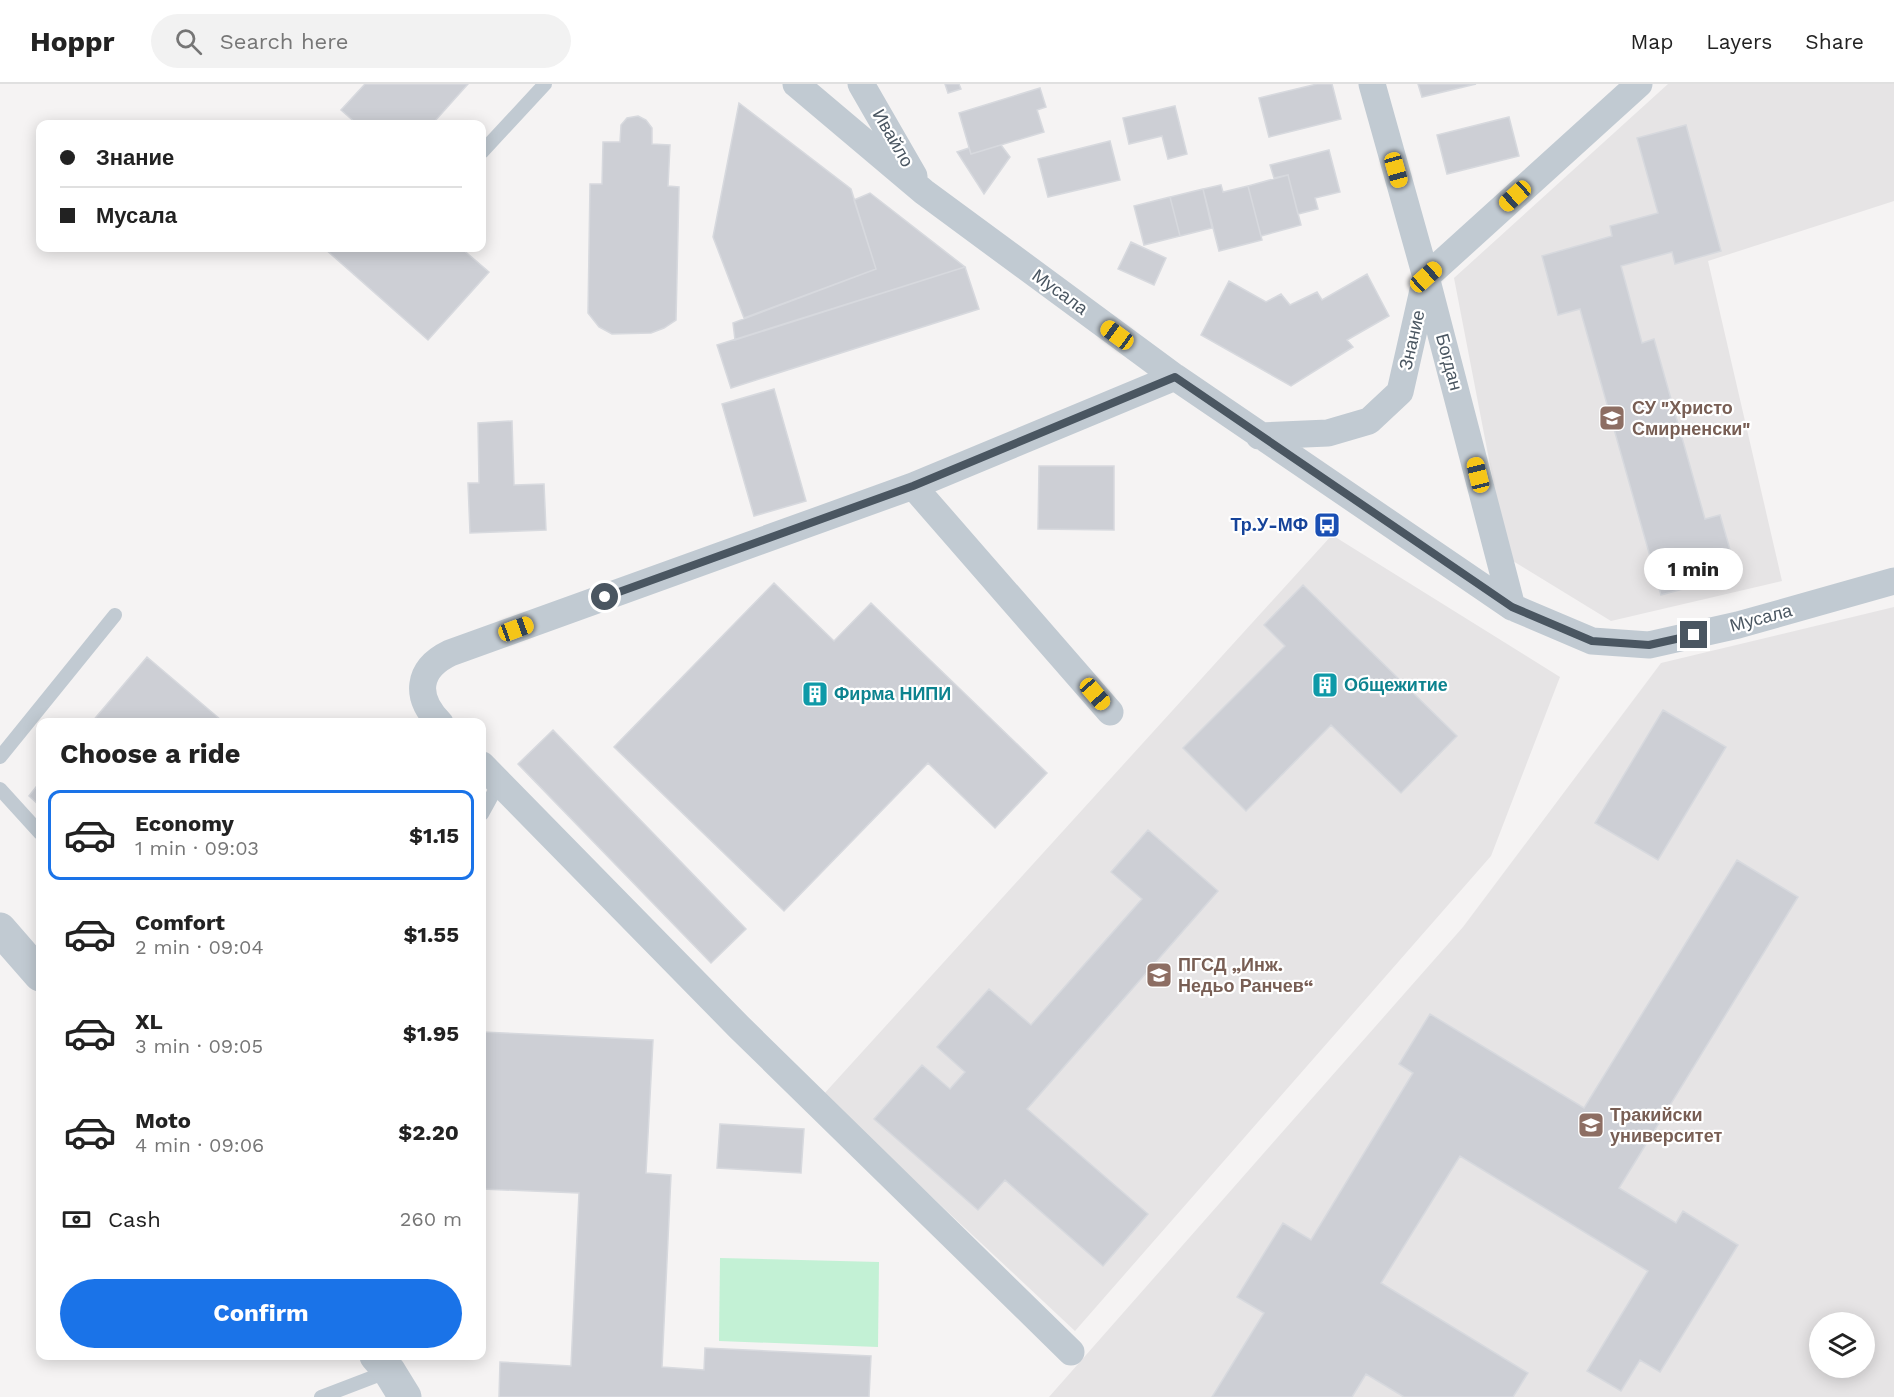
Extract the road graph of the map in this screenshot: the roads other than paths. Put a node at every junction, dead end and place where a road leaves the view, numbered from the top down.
1 (544, 84) edge
2 (796, 84) edge
3 (861, 84) edge
4 (1372, 84) edge
5 (1639, 84) edge
6 (486, 148) edge
7 (924, 192) junction
8 (1426, 277) junction
9 (1175, 377) junction
10 (1259, 436) junction
11 (913, 486) junction
12 (1894, 581) edge
13 (1512, 607) junction
14 (116, 615) dead end
15 (1110, 712) dead end
16 (435, 718) edge
17 (0, 758) edge
18 (490, 774) edge
19 (0, 789) edge
20 (486, 794) edge
21 (36, 829) edge
22 (0, 929) edge
23 (36, 970) edge
24 (1071, 1352) dead end
25 (390, 1375) edge
26 (340, 1393) edge
27 (321, 1397) edge

1 - 6 lane
2 - 7 street, Мусала
3 - 7 street, Ивайло
4 - 8 street, Богдан
5 - 8 street
7 - 9 street, Мусала
8 - 10 street, Знание
8 - 13 street, Богдан
9 - 10 street, Мусала
9 - 11 street
10 - 13 street, Мусала
11 - 15 street
11 - 16 street
12 - 13 street, Мусала
14 - 17 lane
18 - 20 lane
18 - 24 street
19 - 21 lane
22 - 23 street
25 - 26 lane
26 - 27 lane

